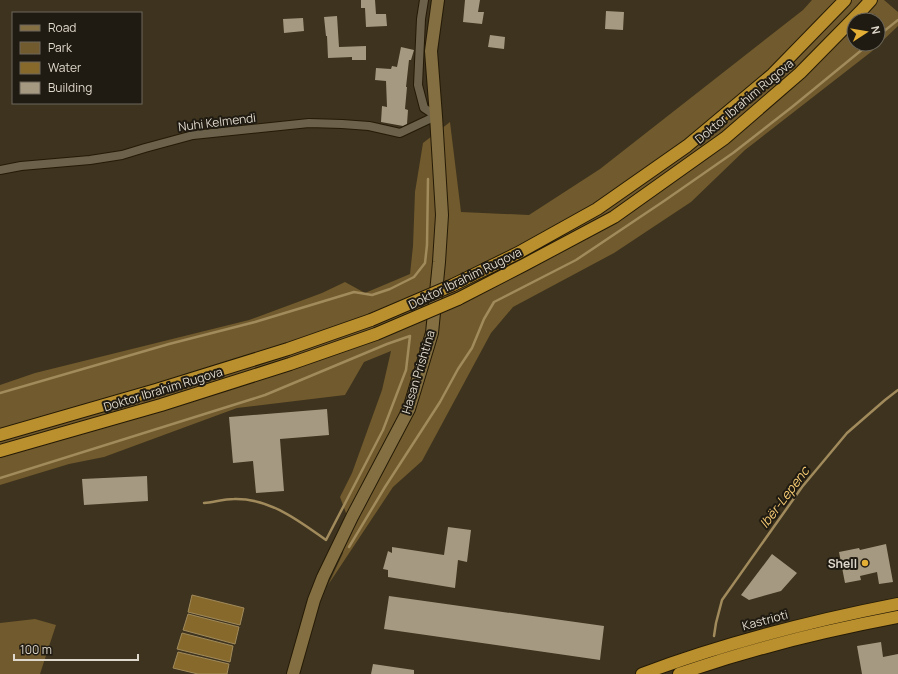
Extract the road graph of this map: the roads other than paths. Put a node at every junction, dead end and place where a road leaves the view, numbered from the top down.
1 (424, 0) edge
2 (438, 0) edge
3 (845, 0) edge
4 (871, 0) edge
5 (879, 0) edge
6 (861, 12) joint
7 (846, 27) edge
8 (436, 116) junction
9 (0, 170) edge
10 (0, 435) edge
11 (0, 451) edge
12 (898, 604) edge
13 (898, 617) edge
14 (293, 674) edge
15 (642, 674) edge
16 (679, 674) edge

1 - 8 street
2 - 8 main road, Hasan Prishtina
3 - 10 highway, Doktor Ibrahim Rugova, bridge
4 - 6 highway, Doktor Ibrahim Rugova
5 - 6 highway
7 - 11 highway, Doktor Ibrahim Rugova, bridge
8 - 9 street, Nuhi Kelmendi
8 - 14 main road, Hasan Prishtina
12 - 15 highway, Kastrioti
13 - 16 highway

